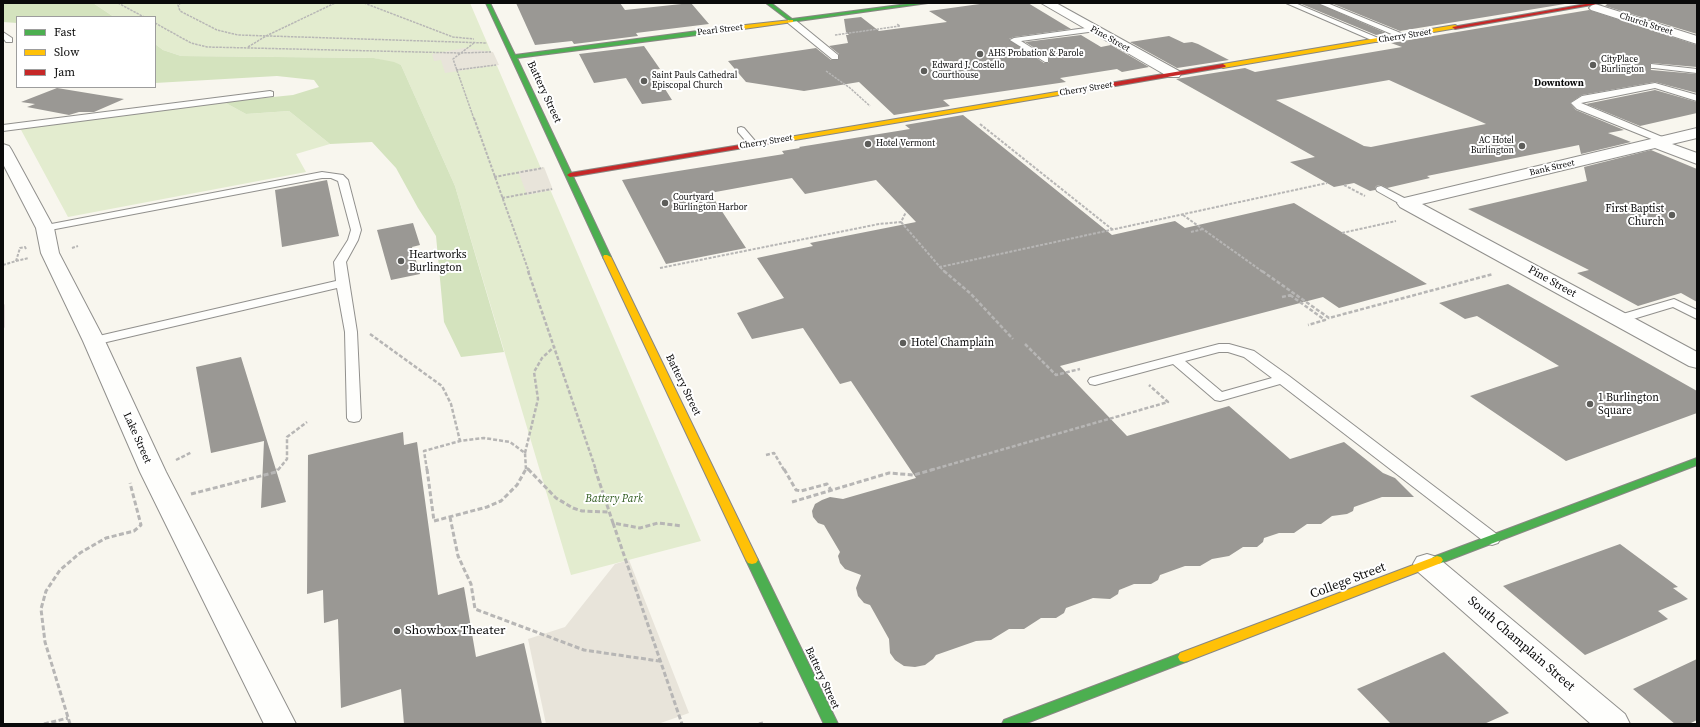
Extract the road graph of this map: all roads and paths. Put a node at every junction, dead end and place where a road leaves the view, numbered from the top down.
1 (118, 3) edge
2 (181, 3) edge
3 (335, 3) edge
4 (364, 3) edge
5 (488, 3) edge
6 (768, 3) edge
7 (926, 3) edge
8 (1047, 3) edge
9 (1289, 3) edge
10 (1321, 3) edge
11 (1598, 5) edge
12 (142, 16) edge
13 (791, 21) junction
14 (156, 24) edge
15 (1093, 29) junction
16 (3, 34) edge
17 (266, 36) junction
18 (1404, 36) junction
19 (474, 39) dead end
20 (9, 40) dead end
21 (1379, 40) junction
22 (1697, 40) edge
23 (474, 43) junction
24 (507, 43) junction
25 (247, 48) junction
26 (492, 52) dead end
27 (460, 53) junction
28 (514, 56) junction
29 (835, 57) dead end
30 (1045, 60) dead end
31 (498, 64) dead end
32 (1654, 66) dead end
33 (456, 70) junction
34 (1697, 71) edge
35 (1174, 74) junction
36 (270, 94) dead end
37 (1697, 98) edge
38 (962, 110) junction
39 (3, 128) edge
40 (741, 130) dead end
41 (1697, 133) edge
42 (1660, 142) junction
43 (753, 144) junction
44 (3, 149) edge
45 (1697, 159) edge
46 (544, 168) dead end
47 (570, 175) junction
48 (494, 177) junction
49 (1327, 183) dead end
50 (1344, 185) dead end
51 (553, 189) dead end
52 (1381, 189) dead end
53 (502, 198) junction
54 (1367, 198) dead end
55 (1406, 203) junction
56 (906, 212) dead end
57 (1183, 215) junction
58 (1397, 220) dead end
59 (901, 222) junction
60 (45, 228) junction
61 (1203, 229) junction
62 (1113, 230) junction
63 (1192, 232) dead end
64 (1342, 233) dead end
65 (29, 258) dead end
66 (16, 261) dead end
67 (940, 267) junction
68 (660, 268) dead end
69 (1500, 273) dead end
70 (342, 283) junction
71 (1295, 294) junction
72 (1290, 295) junction
73 (1282, 297) dead end
74 (1697, 315) edge
75 (1620, 319) junction
76 (1308, 325) dead end
77 (351, 332) junction
78 (1013, 339) dead end
79 (94, 341) junction
80 (1025, 344) dead end
81 (555, 346) junction
82 (1175, 359) junction
83 (1697, 361) edge
84 (1061, 373) dead end
85 (1284, 379) junction
86 (1095, 381) dead end
87 (1145, 381) dead end
88 (354, 418) dead end
89 (306, 422) dead end
90 (460, 441) junction
91 (192, 452) dead end
92 (524, 453) junction
93 (766, 455) dead end
94 (1697, 461) edge
95 (527, 468) junction
96 (153, 472) junction
97 (831, 490) junction
98 (168, 500) junction
99 (792, 502) dead end
100 (609, 512) junction
101 (450, 517) junction
102 (613, 523) junction
103 (682, 526) dead end
104 (1492, 539) junction
105 (1427, 564) junction
106 (658, 661) junction
107 (68, 718) junction
108 (44, 724) edge
109 (70, 724) edge
110 (280, 724) edge
111 (682, 724) edge
112 (831, 724) edge
113 (1009, 724) edge
114 (1614, 724) edge

1 - 12 path
2 - 17 path
3 - 17 path
4 - 19 path
5 - 24 street, Battery Street
6 - 13 street
7 - 13 street, Pearl Street
8 - 15 street, Pine Street
9 - 21 lane
10 - 18 lane
11 - 18 street, Cherry Street
11 - 22 street, Church Street
13 - 28 street, Pearl Street
13 - 29 lane
14 - 25 path
15 - 30 lane
15 - 35 street, Pine Street
16 - 20 lane
17 - 23 path
17 - 25 path
18 - 21 street, Cherry Street
21 - 35 street, Cherry Street
23 - 24 path
23 - 27 path
24 - 28 street, Battery Street
25 - 27 path
26 - 27 path
27 - 33 path
28 - 47 street, Battery Street
31 - 33 path
32 - 34 lane
33 - 48 path
35 - 38 street, Cherry Street
36 - 39 lane
37 - 42 lane
38 - 43 street, Cherry Street
38 - 62 path
40 - 43 lane
41 - 42 street, Bank Street
42 - 45 street
42 - 55 street, Bank Street
43 - 47 street, Cherry Street
44 - 60 street, Lake Street
46 - 48 path
47 - 112 street, Battery Street
48 - 53 path
49 - 57 path
50 - 54 path
51 - 53 path
52 - 55 lane
53 - 81 path
55 - 75 street, Pine Street
56 - 59 path
57 - 61 path
57 - 62 path
58 - 64 path
59 - 67 path
59 - 68 path
60 - 70 lane
60 - 79 street, Lake Street
61 - 63 path
61 - 71 path
62 - 67 path
65 - 66 path
67 - 78 path
69 - 71 path
70 - 77 lane
70 - 79 lane
71 - 72 path
72 - 73 path
72 - 76 path
74 - 75 lane
75 - 83 street, Pine Street
77 - 88 lane
77 - 90 path
79 - 96 street, Lake Street
80 - 84 path
81 - 92 path
81 - 100 path
82 - 85 lane
82 - 85 lane
82 - 86 lane
85 - 104 lane
87 - 97 path
89 - 98 path
90 - 92 path
90 - 101 path
91 - 96 path
92 - 95 path
93 - 97 path
94 - 104 street, College Street
95 - 100 path
95 - 101 path
96 - 98 street, Lake Street
96 - 107 path
97 - 99 path
98 - 110 street, Lake Street
100 - 102 path
101 - 106 path
102 - 103 path
102 - 106 path
104 - 105 street, College Street
105 - 113 street, College Street
105 - 114 street, South Champlain Street
106 - 111 path
107 - 108 path
107 - 109 path

